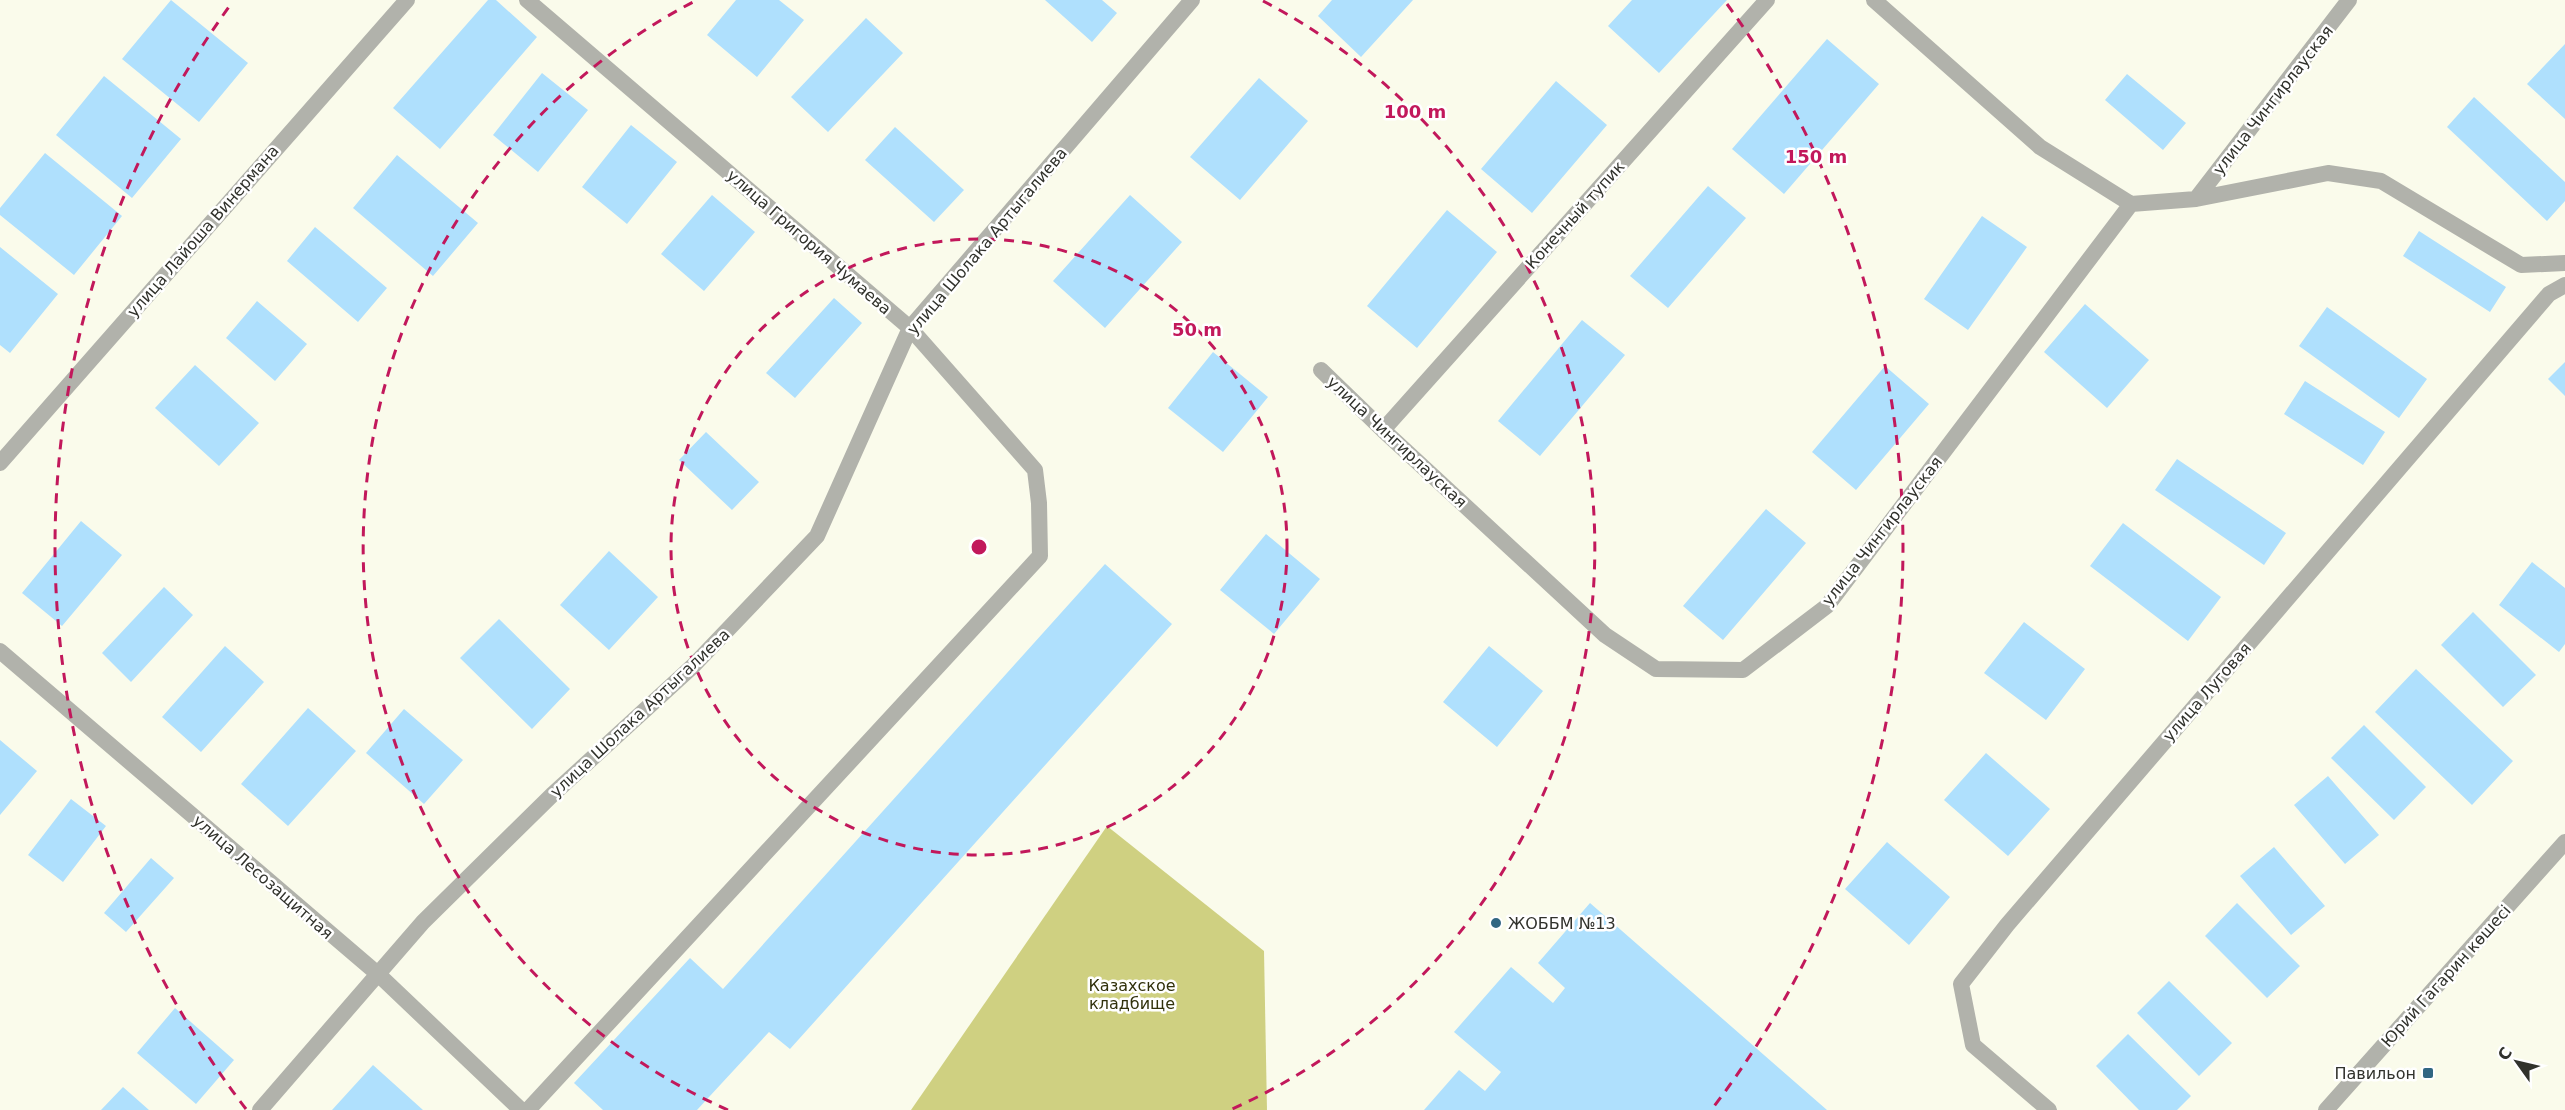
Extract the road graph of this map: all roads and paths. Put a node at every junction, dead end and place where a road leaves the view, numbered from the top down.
1 (407, 0) edge
2 (527, 0) edge
3 (1192, 0) edge
4 (1767, 0) edge
5 (1874, 0) edge
6 (2349, 0) edge
7 (2196, 199) junction
8 (2131, 204) junction
9 (2565, 263) edge
10 (2565, 285) edge
11 (910, 328) junction
12 (1321, 370) dead end
13 (1383, 430) junction
14 (0, 463) edge
15 (0, 651) edge
16 (2565, 842) edge
17 (379, 975) junction
18 (260, 1110) edge
19 (521, 1110) edge
20 (528, 1110) edge
21 (2049, 1110) edge
22 (2326, 1110) edge

1 - 14 street, улица Лайоша Винермана
2 - 11 street, улица Григория Чумаева
3 - 11 street, улица Шолака Артыгалиева
4 - 13 street, Конечный тупик
5 - 8 street
6 - 7 street, улица Чингирлауская
7 - 8 street
7 - 9 street
8 - 13 street, улица Чингирлауская
10 - 21 street, улица Луговая
11 - 17 street, улица Шолака Артыгалиева
11 - 20 street, улица Григория Чумаева
12 - 13 street, улица Чингирлауская
15 - 17 street, улица Лесозащитная
16 - 22 street, Юрий Гагарин көшесі
17 - 18 street, улица Шолака Артыгалиева
17 - 19 street, улица Лесозащитная

